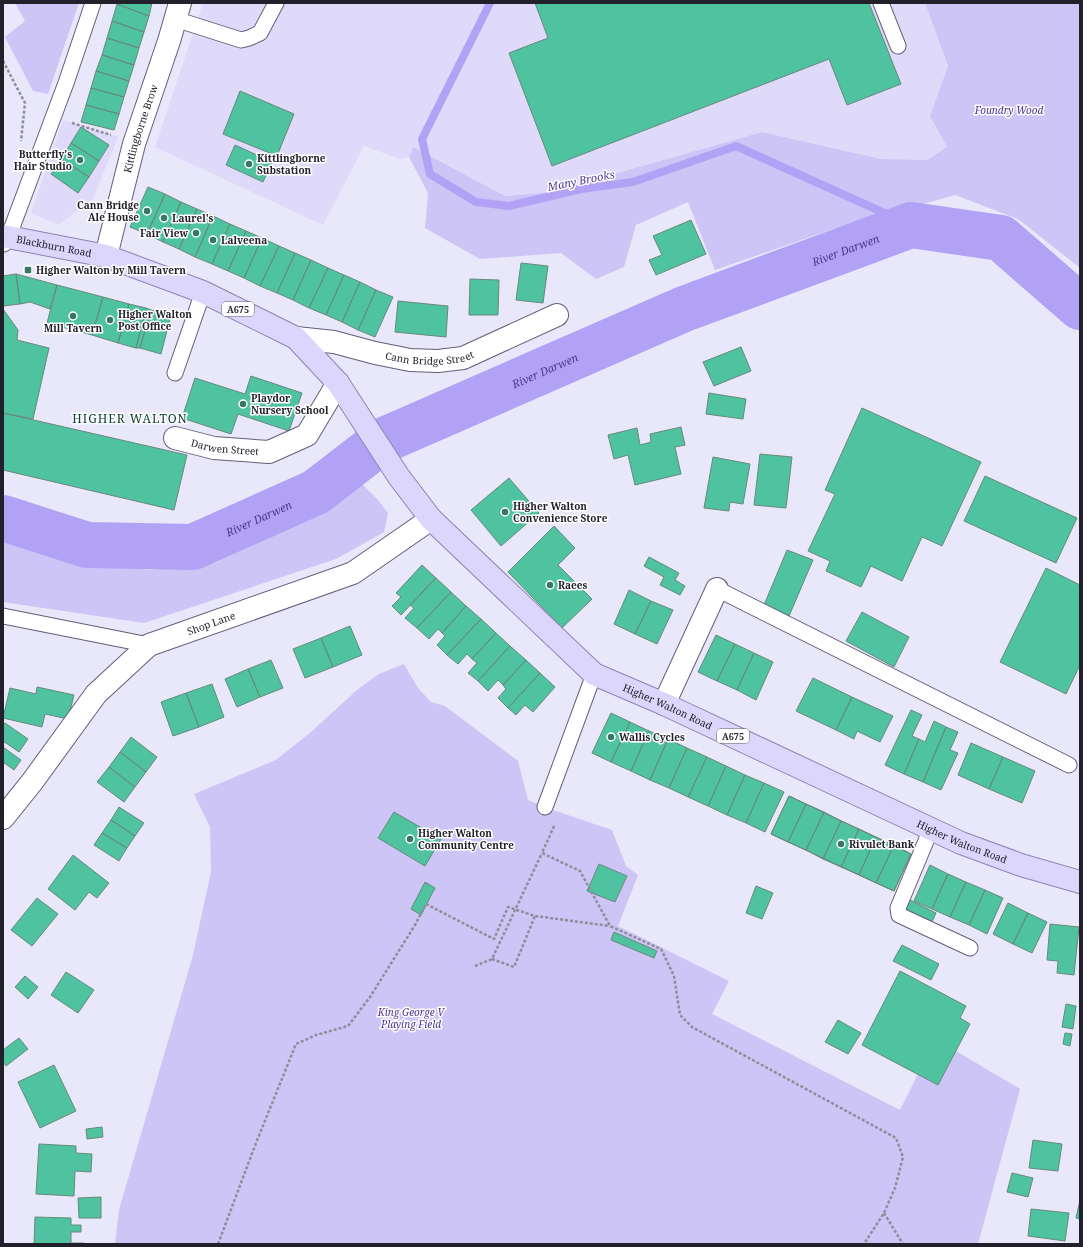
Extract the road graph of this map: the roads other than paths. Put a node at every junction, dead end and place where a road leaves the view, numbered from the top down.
1 (93, 3) edge
2 (276, 3) edge
3 (881, 3) edge
4 (178, 11) edge
5 (898, 46) dead end
6 (5, 240) edge
7 (106, 256) junction
8 (203, 292) junction
9 (557, 315) dead end
10 (296, 338) junction
11 (175, 373) dead end
12 (342, 390) junction
13 (175, 438) dead end
14 (431, 519) junction
15 (717, 589) joint
16 (3, 616) edge
17 (149, 645) junction
18 (594, 674) junction
19 (664, 704) junction
20 (1069, 765) dead end
21 (544, 807) road end
22 (3, 818) edge
23 (931, 829) junction
24 (1080, 882) edge
25 (970, 948) dead end

1 - 6 lane
2 - 4 lane
3 - 5 lane
4 - 7 street, Kittlingborne Brow
6 - 7 main road, Blackburn Road / A675
7 - 8 main road, Cann Bridge Street / A675
8 - 10 main road, Cann Bridge Street / A675
8 - 11 lane
9 - 10 street, Cann Bridge Street
10 - 12 main road, Cann Bridge Street / A675
12 - 13 street, Darwen Street
12 - 14 main road, Cann Bridge Street / A675
14 - 17 street, Shop Lane
14 - 18 main road, Higher Walton Road / A675
15 - 19 street
15 - 20 lane
16 - 17 lane
17 - 22 street, Shop Lane
18 - 19 main road, Higher Walton Road / A675
18 - 21 lane
19 - 23 main road, Higher Walton Road / A675
23 - 24 main road, Higher Walton Road / A675
23 - 25 lane

